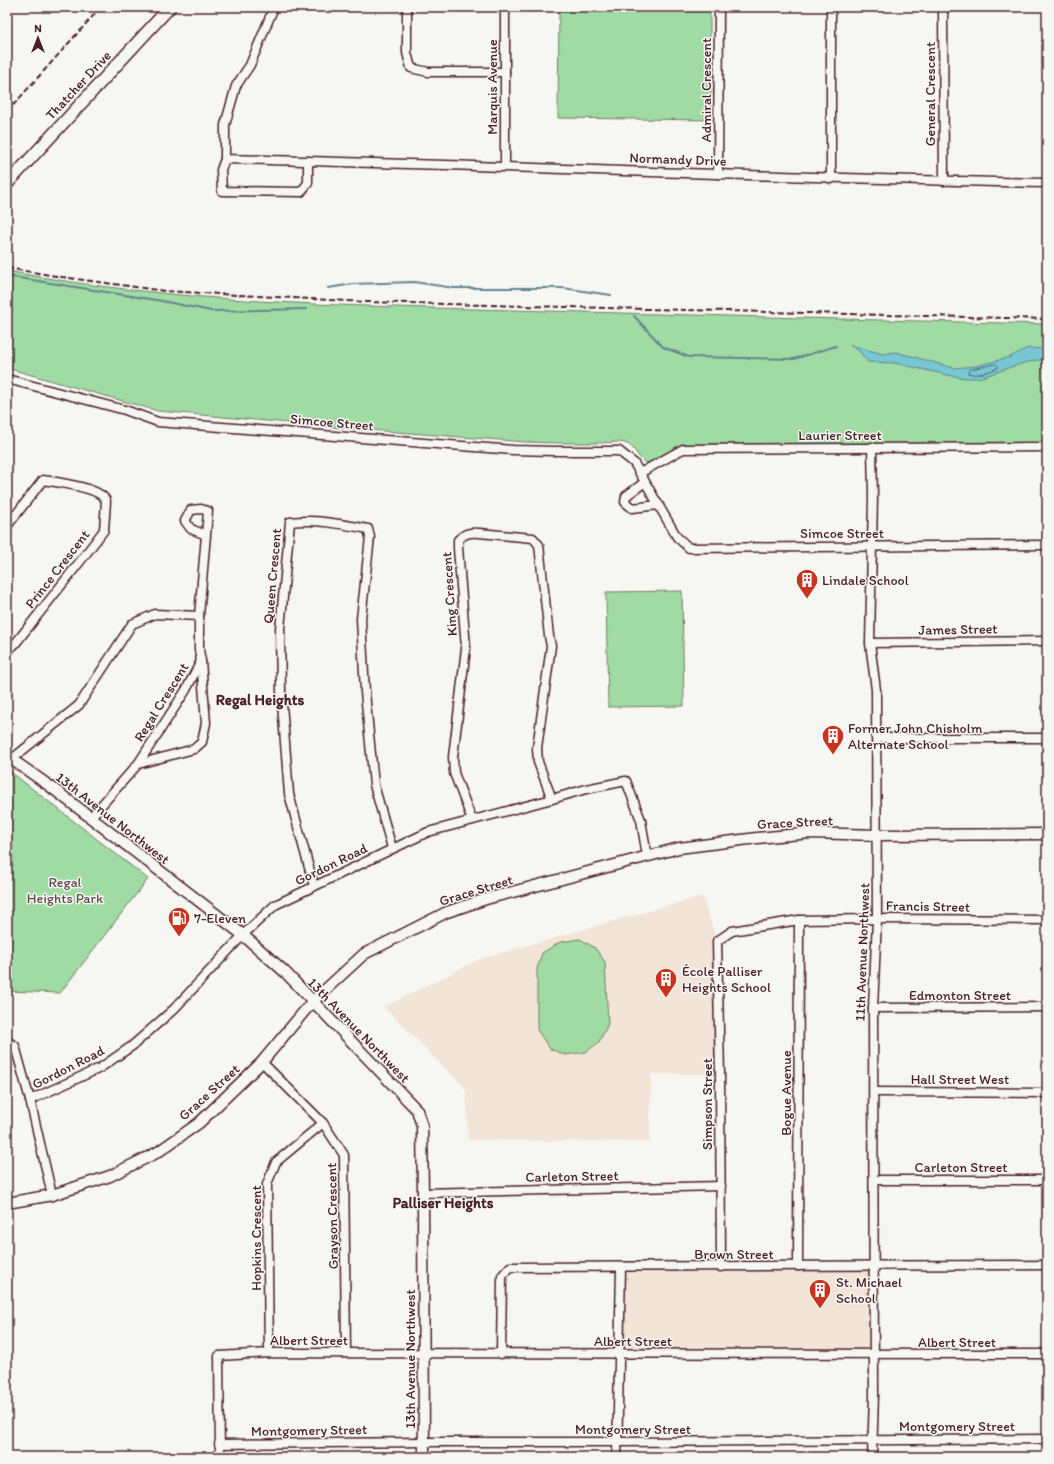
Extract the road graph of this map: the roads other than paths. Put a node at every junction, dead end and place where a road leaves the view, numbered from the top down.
1 (170, 7) edge
2 (274, 7) edge
3 (407, 7) edge
4 (504, 7) edge
5 (719, 7) edge
6 (832, 7) edge
7 (943, 7) edge
8 (505, 72) junction
9 (225, 159) junction
10 (308, 161) junction
11 (505, 166) junction
12 (718, 174) junction
13 (831, 179) junction
14 (944, 181) junction
15 (7, 184) edge
16 (1047, 184) edge
17 (7, 379) edge
18 (1047, 447) edge
19 (872, 448) junction
20 (640, 473) junction
21 (645, 482) junction
22 (658, 505) junction
23 (7, 526) edge
24 (206, 535) dead end
25 (1047, 545) edge
26 (871, 546) junction
27 (199, 616) junction
28 (1047, 641) edge
29 (870, 643) junction
30 (7, 651) edge
31 (201, 661) junction
32 (876, 738) junction
33 (1047, 738) edge
34 (9, 757) edge
35 (138, 764) junction
36 (552, 799) junction
37 (90, 818) junction
38 (472, 820) junction
39 (1047, 834) edge
40 (877, 835) junction
41 (392, 848) junction
42 (646, 856) junction
43 (314, 886) junction
44 (877, 919) junction
45 (799, 920) junction
46 (1047, 920) edge
47 (244, 935) junction
48 (717, 941) joint
49 (312, 1002) junction
50 (1047, 1007) edge
51 (873, 1008) junction
52 (7, 1040) edge
53 (262, 1062) junction
54 (874, 1092) junction
55 (1047, 1093) edge
56 (30, 1100) junction
57 (323, 1123) junction
58 (874, 1180) junction
59 (1047, 1180) edge
60 (721, 1186) junction
61 (423, 1192) junction
62 (52, 1195) junction
63 (7, 1203) edge
64 (872, 1265) junction
65 (1047, 1265) edge
66 (798, 1266) junction
67 (721, 1267) junction
68 (621, 1268) junction
69 (269, 1353) junction
70 (346, 1353) junction
71 (425, 1354) junction
72 (502, 1354) junction
73 (620, 1354) junction
74 (1047, 1354) edge
75 (873, 1355) junction
76 (872, 1439) junction
77 (1047, 1439) edge
78 (424, 1442) junction
79 (618, 1442) junction
80 (220, 1444) junction
81 (220, 1457) edge
82 (424, 1457) edge
83 (617, 1457) edge
84 (872, 1457) edge

1 - 15 main road, Thatcher Drive
2 - 9 street
3 - 8 street
4 - 8 street, Marquis Avenue
5 - 12 street, Admiral Crescent
6 - 13 street
7 - 14 street, General Crescent
8 - 11 street, Marquis Avenue
9 - 10 street, Normandy Drive
9 - 10 street
10 - 11 street, Normandy Drive
11 - 12 street, Normandy Drive
12 - 13 street, Normandy Drive
13 - 14 street, Normandy Drive
14 - 16 street, Normandy Drive
17 - 20 street, Simcoe Street
18 - 19 street, Laurier Street
19 - 20 street, Laurier Street
19 - 26 street, 11th Avenue Northwest
20 - 21 street, Simcoe Street
21 - 22 street, Simcoe Street
21 - 22 street
22 - 26 street, Simcoe Street
23 - 30 street, Prince Crescent
24 - 27 street, Regal Crescent
25 - 26 street, Simcoe Street
26 - 29 street, 11th Avenue Northwest
27 - 31 street, Regal Crescent
27 - 34 street
28 - 29 street, James Street
29 - 32 street, 11th Avenue Northwest
31 - 35 street, Regal Crescent
31 - 35 street
32 - 33 street
32 - 40 street, 11th Avenue Northwest
34 - 37 street, 13th Avenue Northwest
35 - 37 street, Regal Crescent
36 - 38 street, Gordon Road
36 - 38 street, King Crescent
36 - 42 street, Gordon Road
37 - 47 street, 13th Avenue Northwest
38 - 41 street, Gordon Road
39 - 40 street, Grace Street
40 - 42 street, Grace Street
40 - 44 street, 11th Avenue Northwest
41 - 43 street, Gordon Road
41 - 43 street, Queen Crescent
42 - 49 street, Grace Street
43 - 47 street, Gordon Road
44 - 45 street, Francis Street
44 - 46 street, Francis Street
44 - 51 street, 11th Avenue Northwest
45 - 48 street, Francis Street
45 - 66 street, Bogue Avenue
47 - 49 street, 13th Avenue Northwest
47 - 56 street, Gordon Road
48 - 60 street, Simpson Street
49 - 53 street, Grace Street
49 - 61 street, 13th Avenue Northwest
50 - 51 street, Edmonton Street
51 - 54 street, 11th Avenue Northwest
52 - 56 street
53 - 57 street, Grayson Crescent
53 - 62 street, Grace Street
54 - 55 street, Hall Street West
54 - 58 street, 11th Avenue Northwest
56 - 62 street
57 - 69 street, Hopkins Crescent
57 - 70 street, Grayson Crescent
58 - 59 street, Carleton Street
58 - 64 street, 11th Avenue Northwest
60 - 61 street, Carleton Street
60 - 67 street, Simpson Street
61 - 71 street, 13th Avenue Northwest
62 - 63 street, Grace Street
64 - 65 street, Brown Street
64 - 66 street, Brown Street
64 - 75 street, 11th Avenue Northwest
66 - 67 street, Brown Street
67 - 68 street, Brown Street
68 - 72 street, Brown Street
68 - 73 street
69 - 70 street, Albert Street
69 - 80 street, Albert Street
70 - 71 street, Albert Street
71 - 72 street, Albert Street
71 - 78 street, 13th Avenue Northwest
72 - 73 street, Albert Street
73 - 75 street, Albert Street
73 - 79 street
74 - 75 street, Albert Street
75 - 76 street, 11th Avenue Northwest
76 - 77 street, Montgomery Street
76 - 79 street, Montgomery Street
76 - 84 street, 11th Avenue Northwest
78 - 79 street, Montgomery Street
78 - 80 street, Montgomery Street
78 - 82 street, 13th Avenue Northwest
79 - 83 street
80 - 81 street

